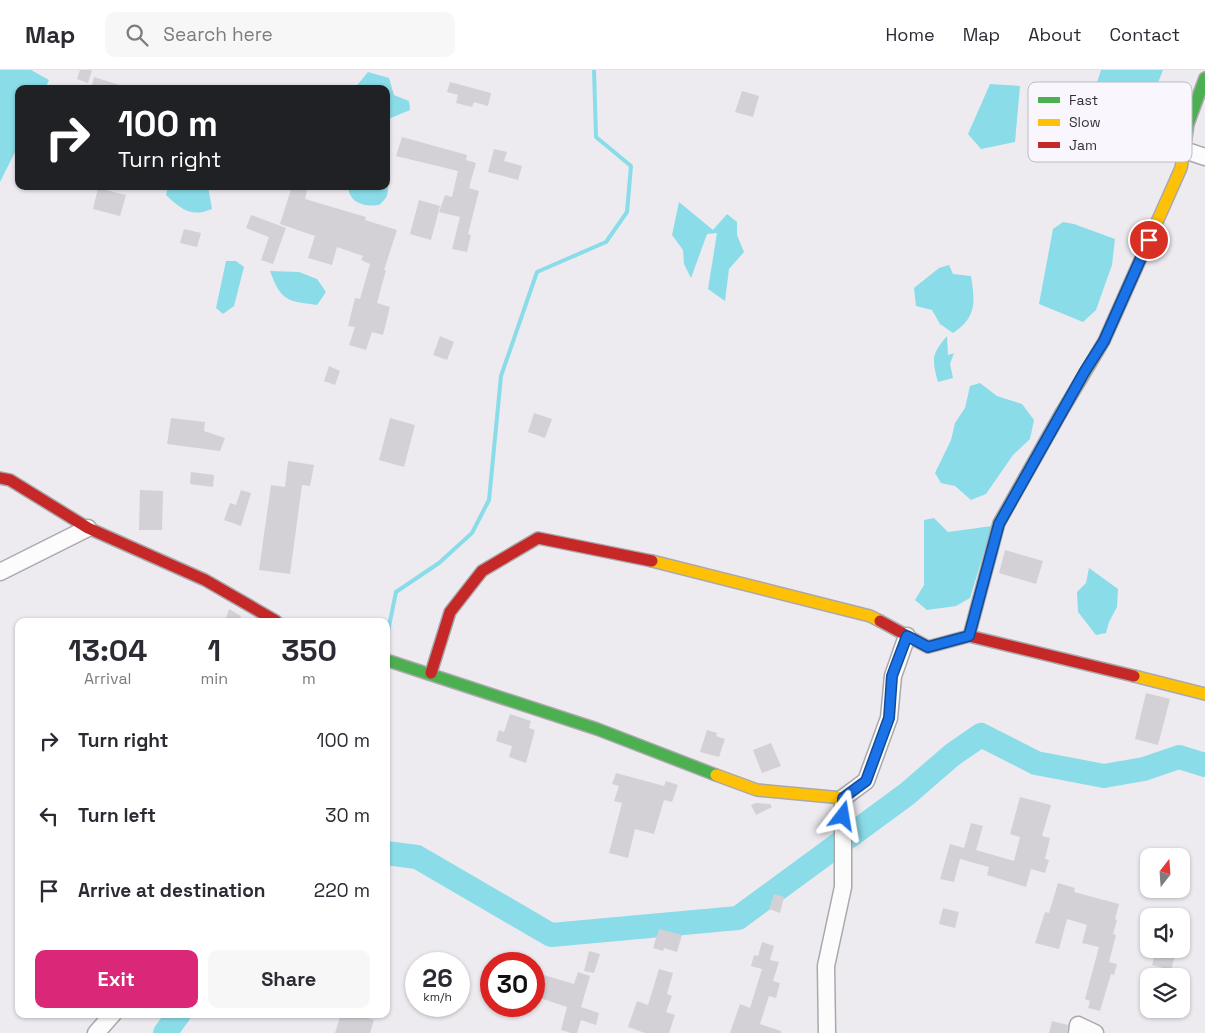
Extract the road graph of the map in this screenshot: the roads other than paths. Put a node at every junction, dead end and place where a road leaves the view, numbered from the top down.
1 (1205, 78) edge
2 (1192, 113) edge
3 (1192, 153) edge
4 (1205, 157) edge
5 (1182, 162) edge
6 (0, 478) edge
7 (88, 528) junction
8 (0, 572) edge
9 (271, 618) edge
10 (907, 636) junction
11 (969, 636) junction
12 (390, 661) edge
13 (431, 673) junction
14 (1205, 694) edge
15 (843, 798) junction
16 (110, 1018) edge
17 (96, 1033) edge
18 (827, 1033) edge
19 (1077, 1033) edge
20 (1095, 1033) edge

1 - 2 street
3 - 4 street
5 - 11 street
6 - 7 street
7 - 8 street
7 - 9 street
10 - 11 street
10 - 13 street
10 - 15 street
11 - 14 street
12 - 13 street
13 - 15 street
15 - 18 street
16 - 17 street
19 - 20 street

